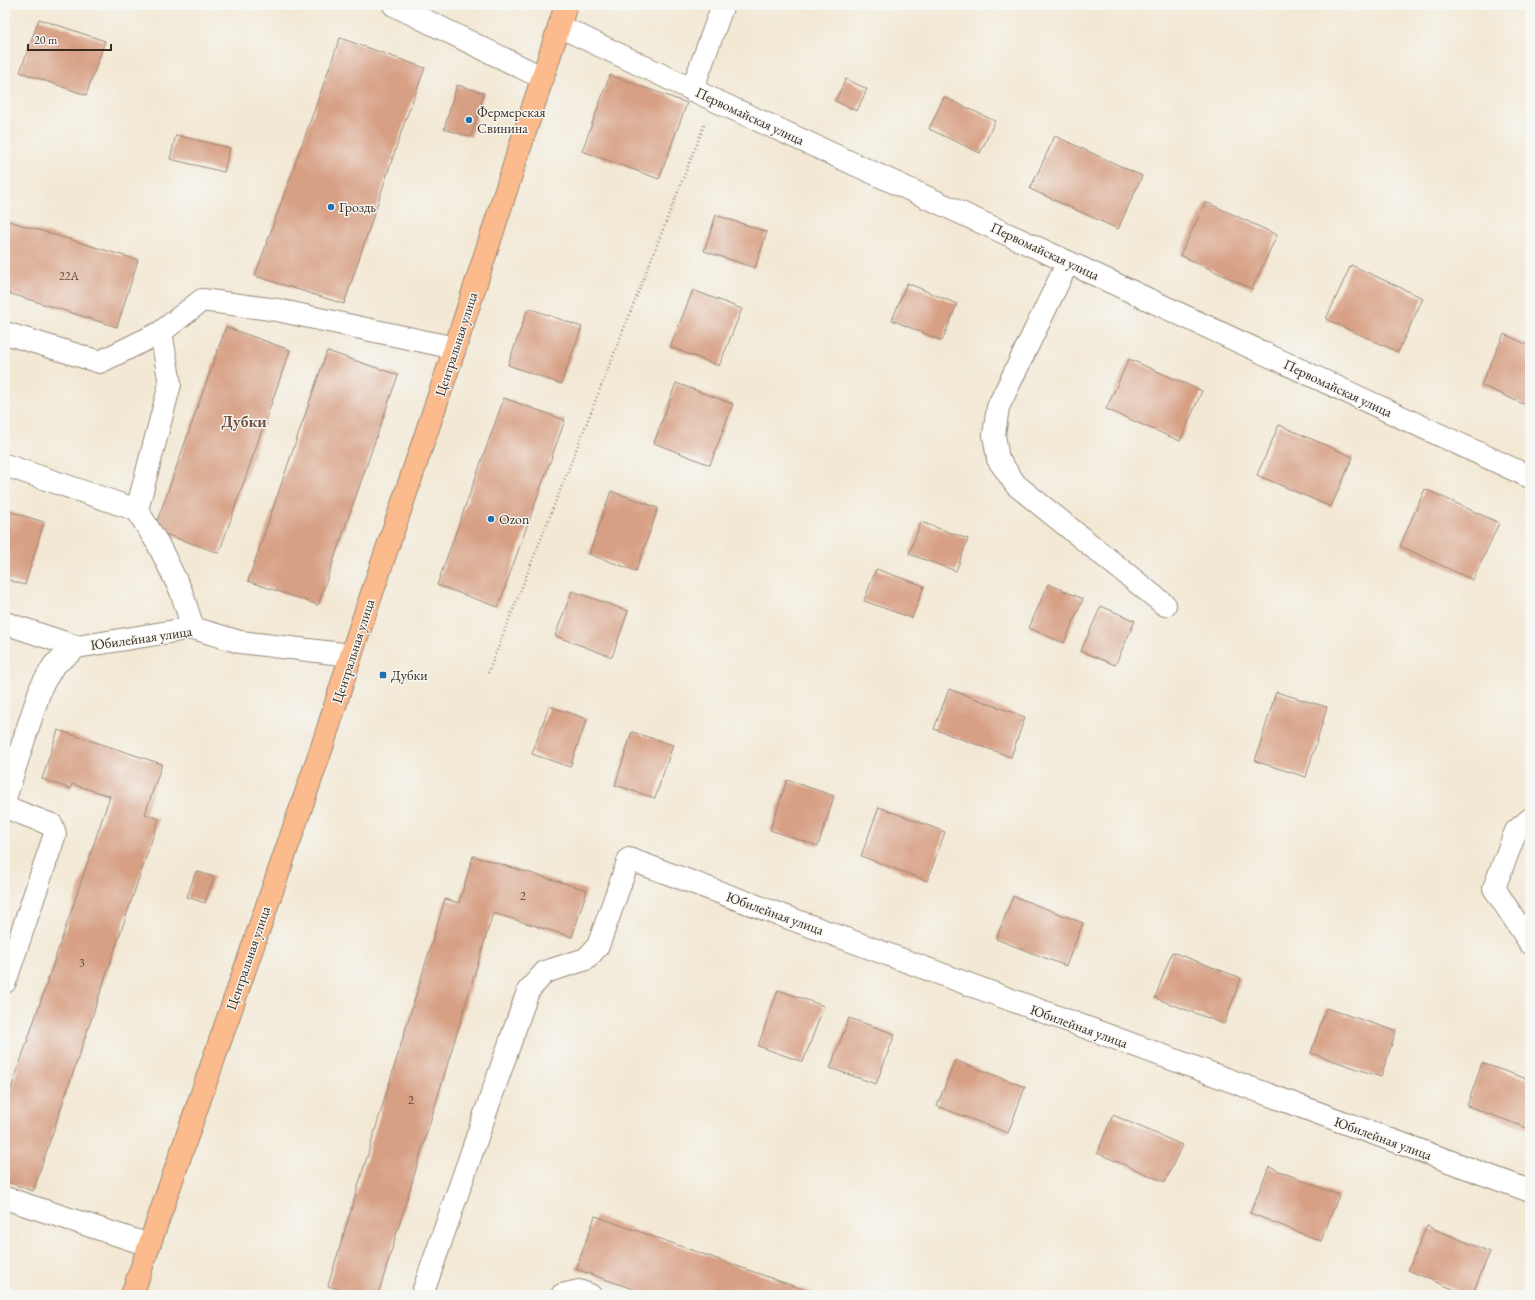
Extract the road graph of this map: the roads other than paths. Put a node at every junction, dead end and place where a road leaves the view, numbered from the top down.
1 (394, 5) edge
2 (566, 5) edge
3 (723, 5) edge
4 (559, 26) junction
5 (543, 78) junction
6 (692, 90) junction
7 (1068, 262) junction
8 (161, 332) junction
9 (5, 333) edge
10 (454, 348) junction
11 (5, 465) edge
12 (1530, 477) edge
13 (137, 510) junction
14 (1165, 605) dead end
15 (5, 623) edge
16 (192, 628) junction
17 (77, 647) junction
18 (351, 655) junction
19 (5, 798) edge
20 (5, 807) edge
21 (1530, 819) edge
22 (1530, 943) edge
23 (5, 982) edge
24 (1530, 1191) edge
25 (5, 1198) edge
26 (148, 1245) junction
27 (132, 1295) edge
28 (422, 1295) edge
29 (562, 1295) edge
30 (590, 1295) edge

1 - 5 street
2 - 4 main road, Центральная улица
3 - 6 street
4 - 5 main road, Центральная улица
4 - 6 street, Первомайская улица
5 - 10 main road, Центральная улица
6 - 7 street, Первомайская улица
7 - 12 street, Первомайская улица
7 - 14 street
8 - 9 street
8 - 10 street
8 - 13 street
10 - 18 main road, Центральная улица
11 - 13 street
13 - 16 street
15 - 17 street, Юбилейная улица
16 - 17 street, Юбилейная улица
16 - 18 street, Юбилейная улица
17 - 19 street
18 - 26 main road, Центральная улица
20 - 23 street
21 - 22 street
24 - 28 street, Юбилейная улица
25 - 26 street
26 - 27 main road, Центральная улица
29 - 30 street

